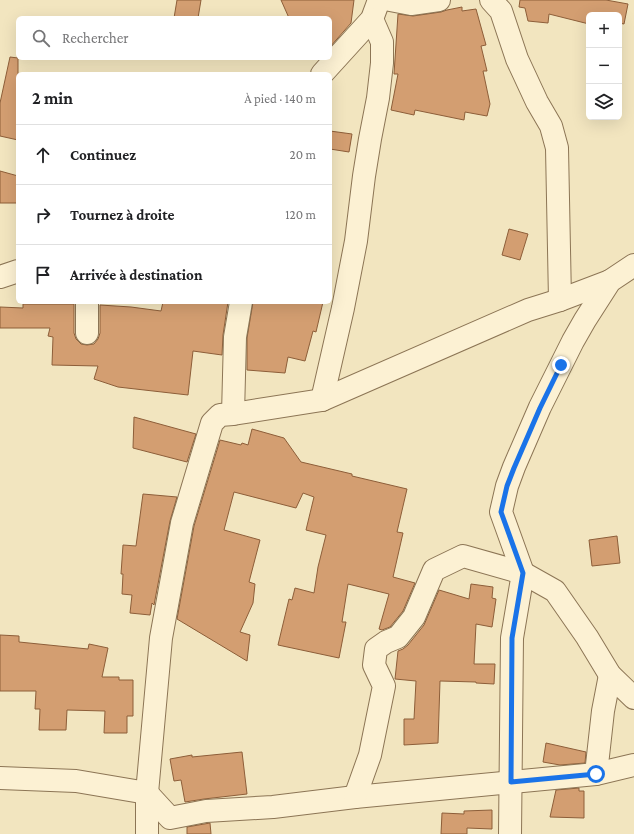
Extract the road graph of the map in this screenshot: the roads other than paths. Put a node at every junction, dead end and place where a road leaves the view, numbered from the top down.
1 (390, 0) edge
2 (439, 0) edge
3 (491, 0) edge
4 (376, 10) edge
5 (324, 72) edge
6 (634, 265) edge
7 (16, 272) edge
8 (0, 276) edge
9 (610, 281) junction
10 (560, 300) junction
11 (87, 304) edge
12 (241, 304) edge
13 (87, 333) dead end
14 (322, 400) junction
15 (233, 414) junction
16 (523, 573) junction
17 (610, 675) junction
18 (634, 698) edge
19 (634, 765) edge
20 (596, 774) junction
21 (0, 778) edge
22 (511, 782) junction
23 (146, 793) junction
24 (355, 797) junction
25 (147, 834) edge
26 (510, 834) edge

1 - 2 street
3 - 10 street
4 - 5 street
4 - 14 street
6 - 9 street
7 - 8 street
9 - 10 street
9 - 16 street
10 - 14 street
11 - 13 street
12 - 15 street
14 - 15 street
15 - 23 street
16 - 17 street
16 - 22 street
16 - 24 street
17 - 18 street
17 - 20 street
19 - 20 street
20 - 22 street
21 - 23 street
22 - 24 street
22 - 26 street
23 - 24 street
23 - 25 street

